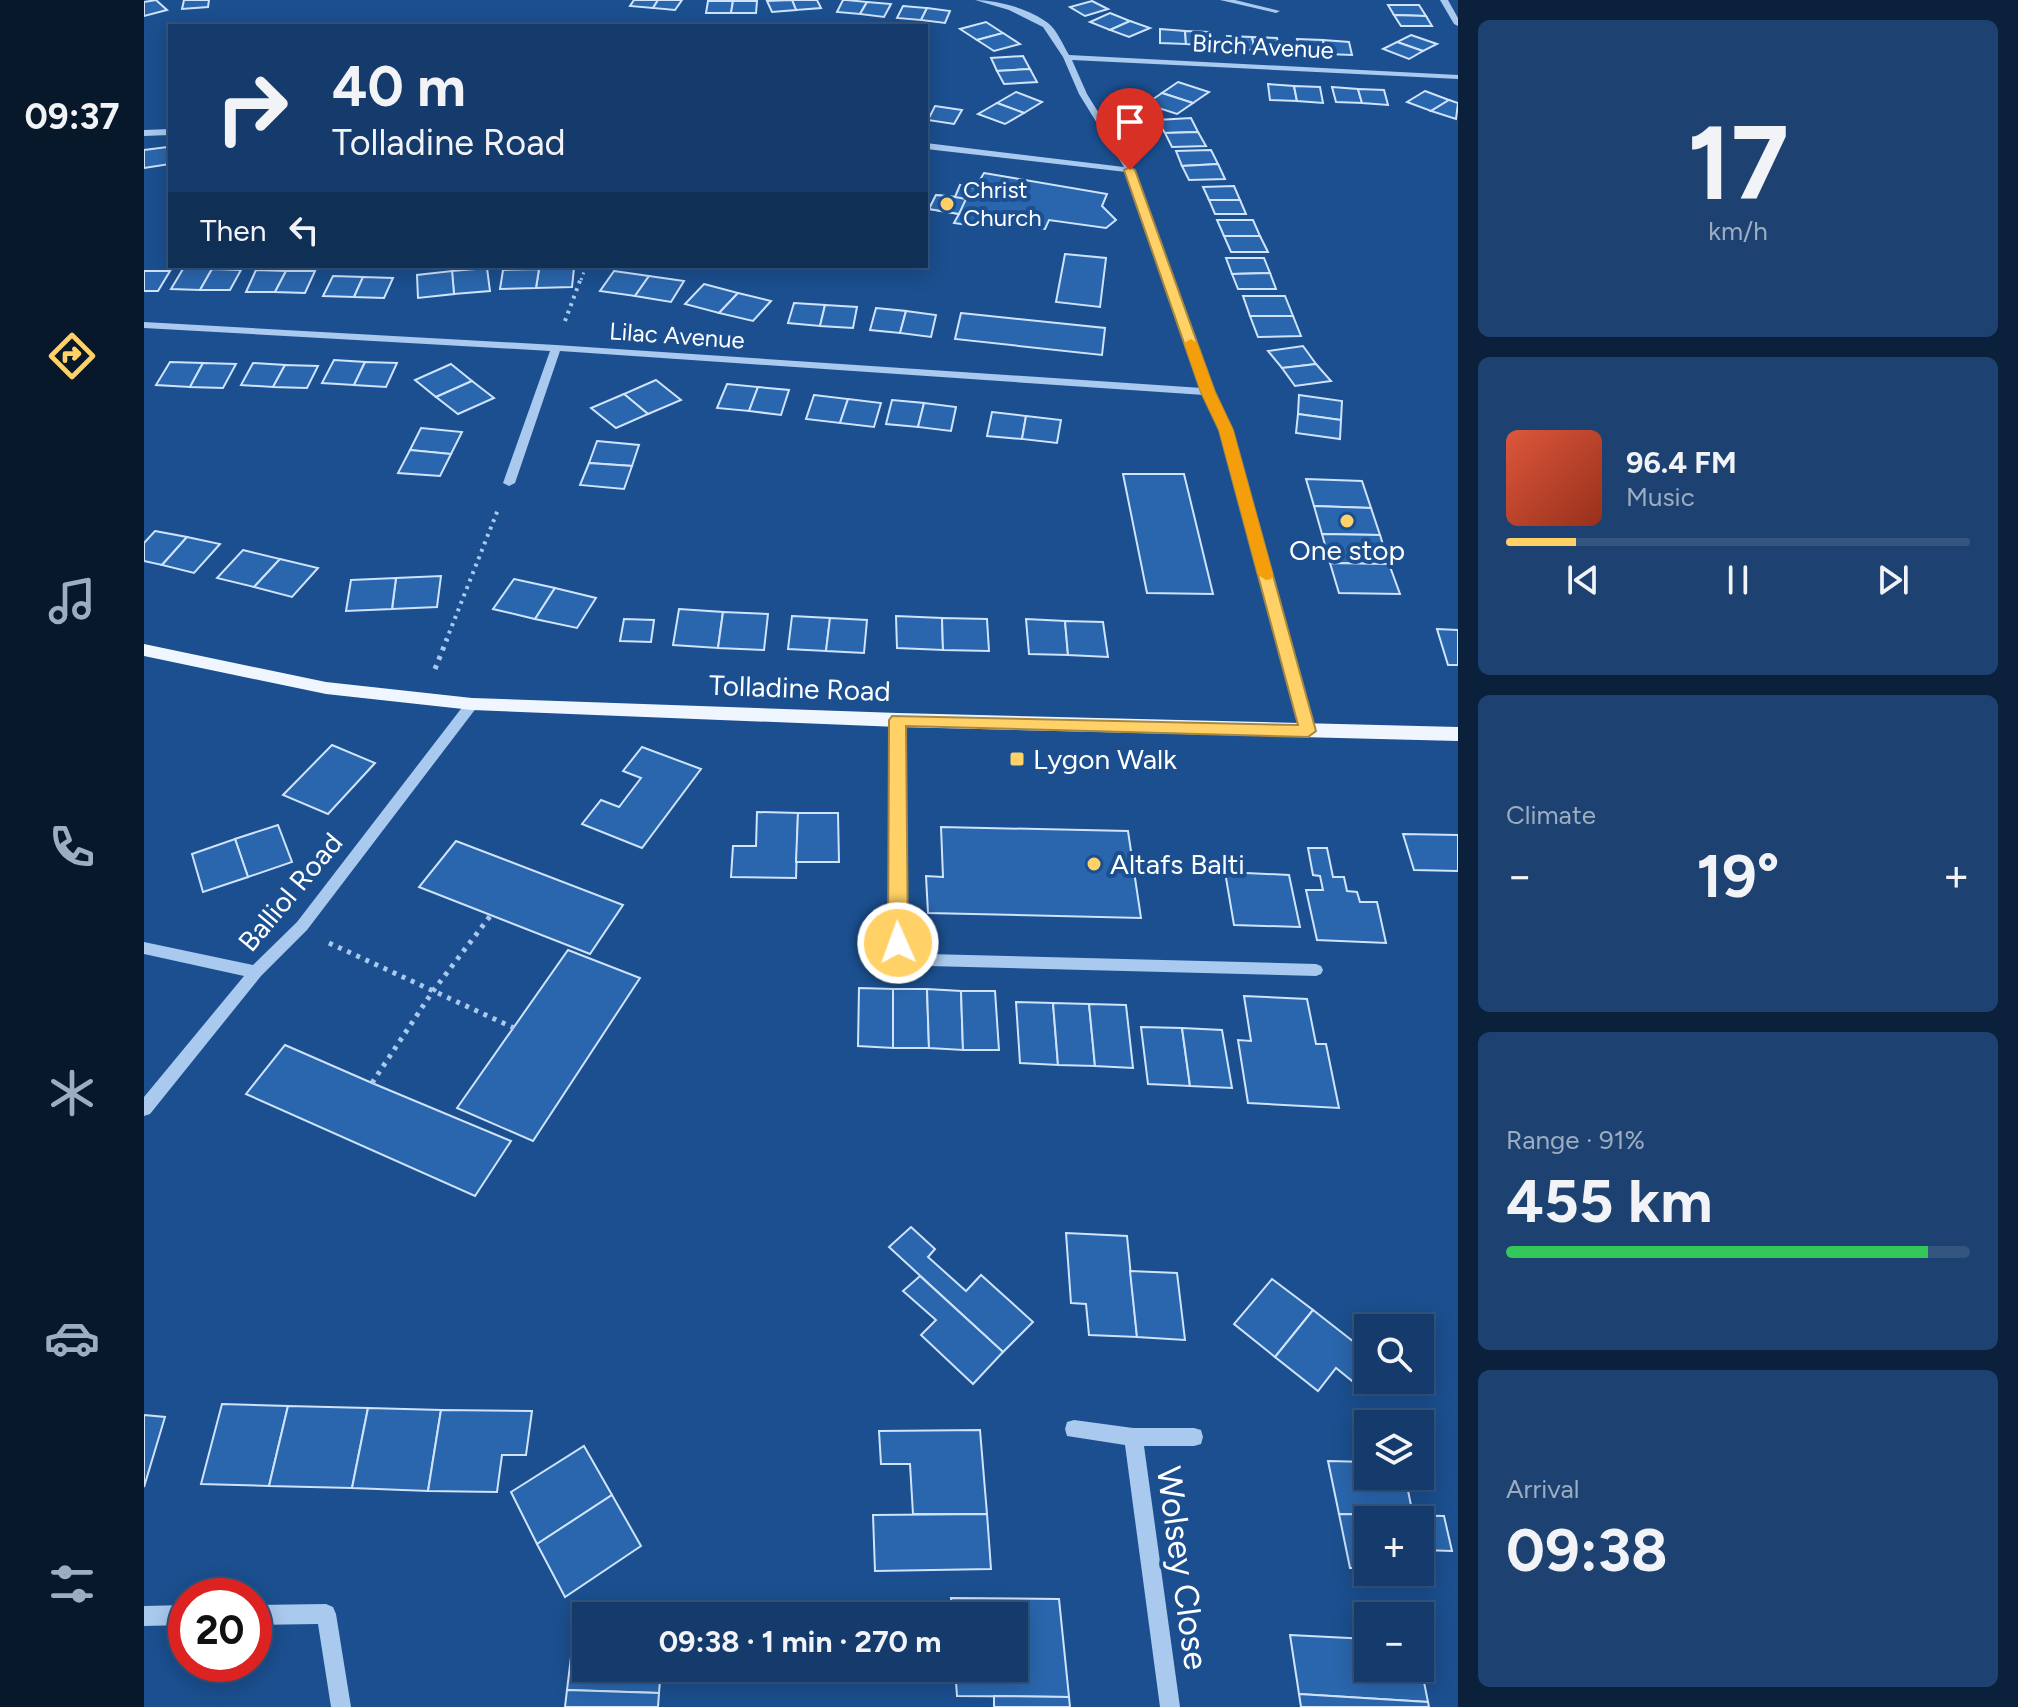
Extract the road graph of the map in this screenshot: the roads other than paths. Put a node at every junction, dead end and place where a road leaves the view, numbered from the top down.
1 (979, 0) edge
2 (1224, 0) edge
3 (1444, 0) edge
4 (1276, 11) dead end
5 (1458, 24) edge
6 (1067, 57) junction
7 (1458, 77) edge
8 (168, 132) edge
9 (144, 133) edge
10 (928, 146) edge
11 (1130, 170) junction
12 (144, 325) edge
13 (556, 348) junction
14 (1208, 392) junction
15 (509, 483) road end
16 (144, 650) edge
17 (472, 704) junction
18 (898, 720) junction
19 (1308, 731) junction
20 (1458, 734) edge
21 (144, 948) edge
22 (1316, 970) dead end
23 (256, 972) junction
24 (144, 1109) edge
25 (1074, 1429) dead end
26 (1133, 1437) junction
27 (1194, 1437) dead end
28 (168, 1615) edge
29 (272, 1615) edge
30 (144, 1616) edge
31 (341, 1707) edge
32 (1170, 1707) edge

1 - 6 street
2 - 4 street
3 - 5 street
6 - 7 street, Birch Avenue
6 - 11 street
8 - 9 street
10 - 11 street
11 - 14 street
12 - 13 street, Lilac Avenue
13 - 14 street, Lilac Avenue
13 - 15 street
14 - 19 street
16 - 17 main road, Tolladine Road
17 - 18 main road, Tolladine Road
17 - 23 street, Balliol Road
18 - 19 main road, Tolladine Road
18 - 22 street
19 - 20 main road, Tolladine Road
21 - 23 street
23 - 24 street, Balliol Road
25 - 26 street, Wolsey Close
26 - 27 street, Wolsey Close
26 - 32 street, Wolsey Close
28 - 30 street
29 - 31 street

